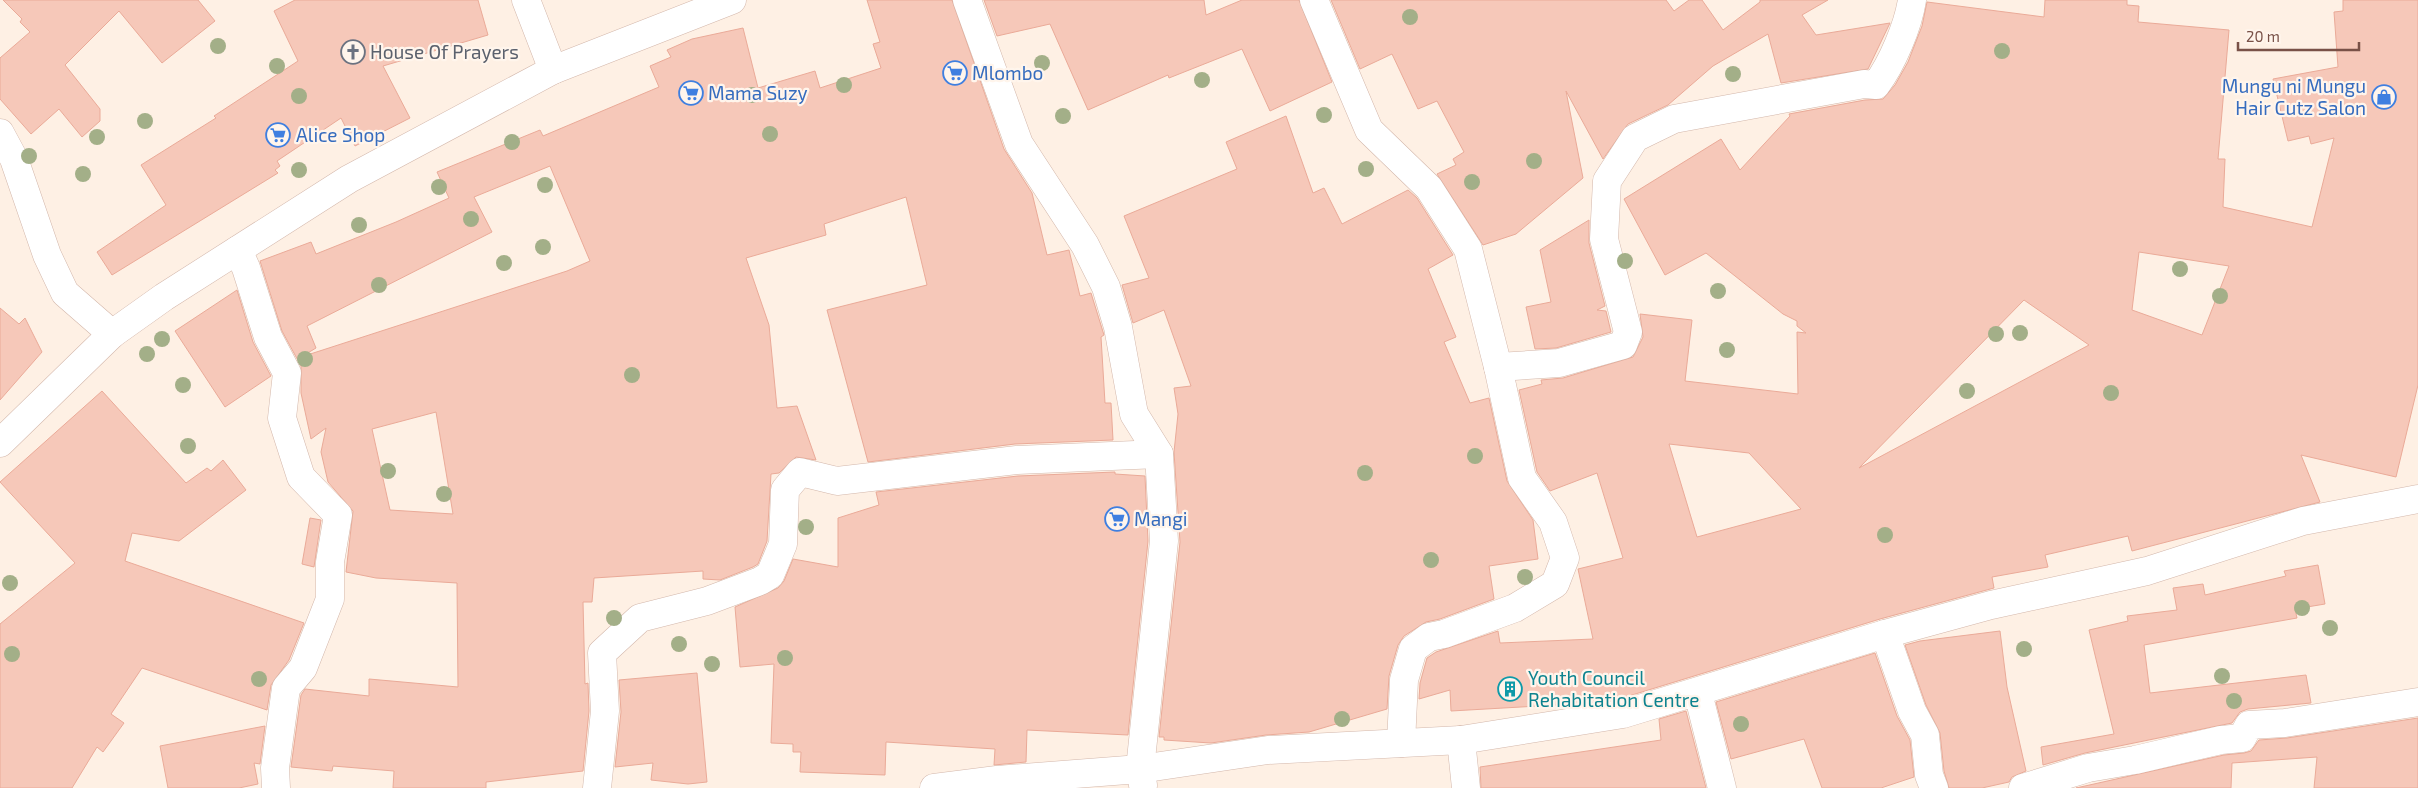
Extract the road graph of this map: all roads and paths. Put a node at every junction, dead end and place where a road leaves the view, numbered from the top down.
1 (526, 0) edge
2 (732, 0) edge
3 (967, 0) edge
4 (1314, 0) edge
5 (1912, 0) edge
6 (553, 70) junction
7 (0, 133) edge
8 (238, 250) junction
9 (112, 334) junction
10 (1498, 367) junction
11 (0, 443) edge
12 (1159, 454) junction
13 (2418, 499) edge
14 (1885, 634) junction
15 (1698, 692) junction
16 (2418, 702) edge
17 (1461, 740) junction
18 (1401, 743) junction
19 (1142, 779) edge
20 (276, 788) edge
21 (597, 788) edge
22 (934, 788) edge
23 (1466, 788) edge
24 (1722, 788) edge
25 (1934, 788) edge
26 (2023, 788) edge

1 - 6 street
2 - 6 street
3 - 12 street
4 - 10 street
5 - 10 street
6 - 8 street
7 - 9 street
8 - 9 street
8 - 20 street
9 - 11 street
10 - 18 street
12 - 19 street
12 - 21 street
13 - 14 street
14 - 15 street
14 - 25 street
15 - 17 street
15 - 24 street
16 - 26 street
17 - 18 street
17 - 23 street
18 - 19 street
19 - 22 street

